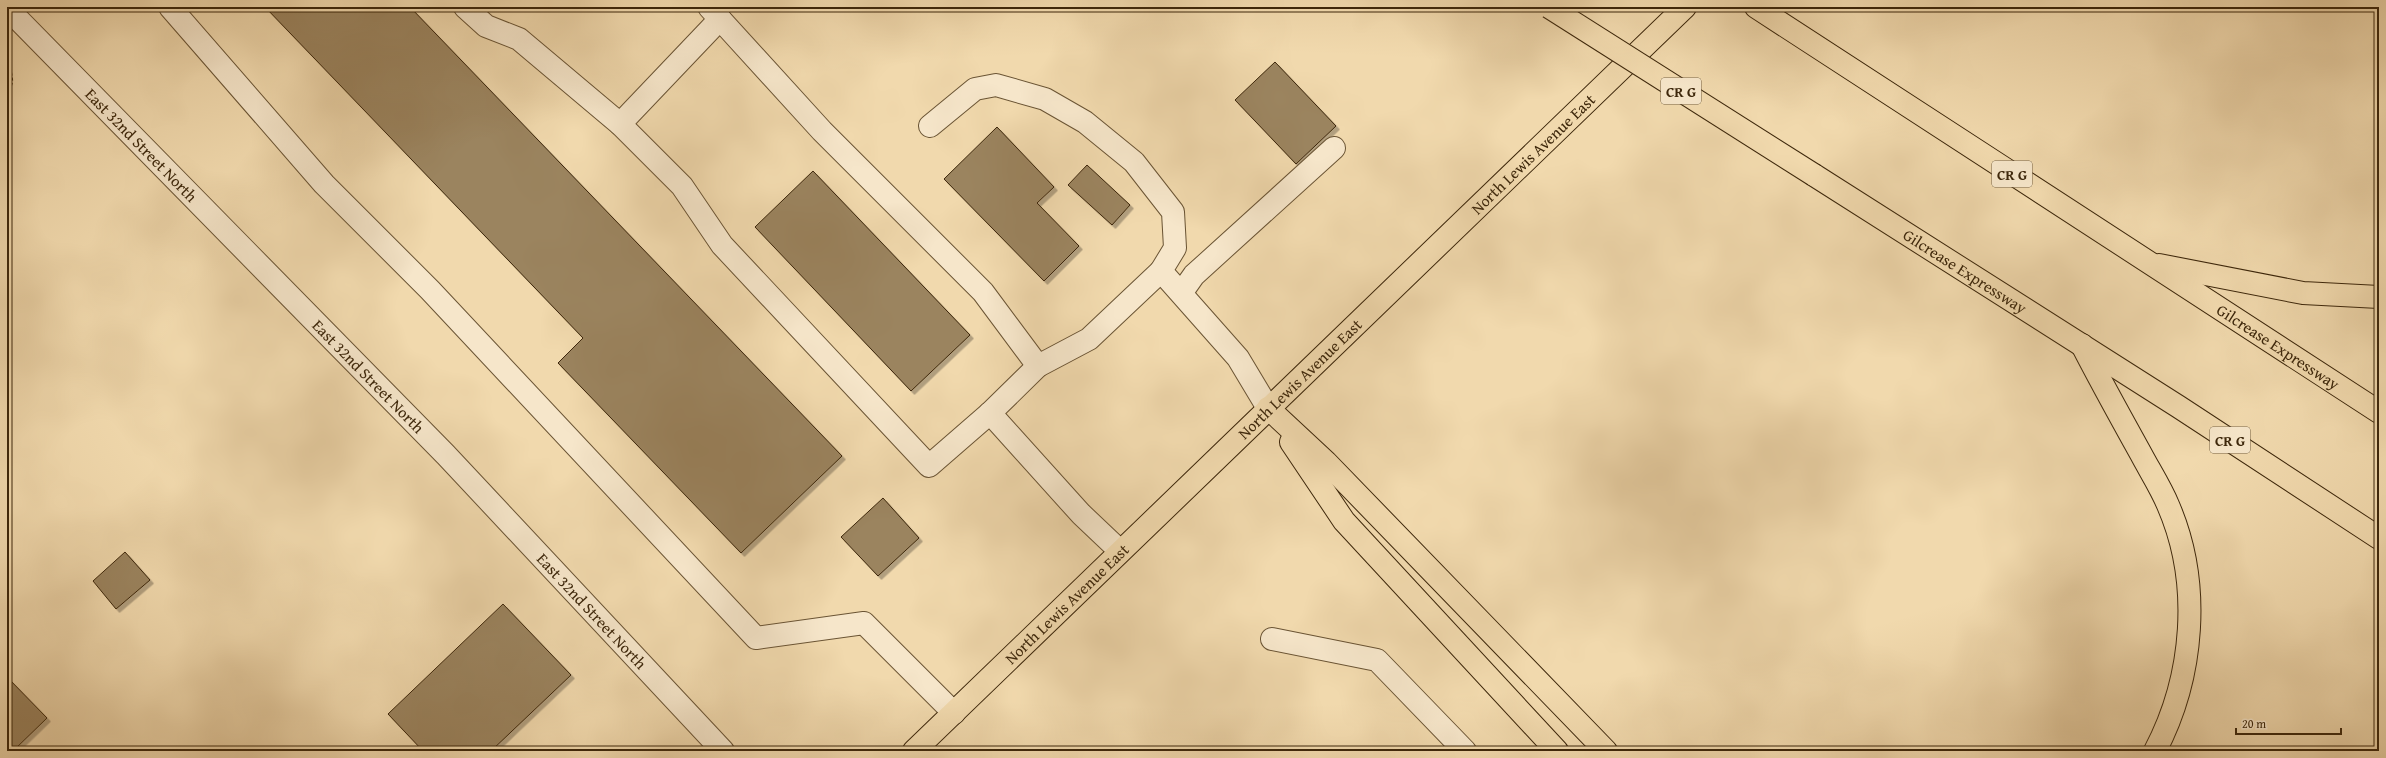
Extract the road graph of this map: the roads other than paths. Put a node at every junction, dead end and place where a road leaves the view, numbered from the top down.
1 (170, 7) edge
2 (465, 7) edge
3 (1549, 7) edge
4 (1685, 7) edge
5 (1756, 7) edge
6 (7, 8) edge
7 (714, 13) edge
8 (620, 124) junction
9 (930, 126) dead end
10 (1334, 148) dead end
11 (2148, 263) junction
12 (1161, 271) junction
13 (1182, 292) junction
14 (2379, 297) edge
15 (2081, 344) junction
16 (1038, 366) junction
17 (1268, 408) junction
18 (2379, 412) edge
19 (990, 413) junction
20 (2379, 538) edge
21 (1120, 551) junction
22 (1272, 639) dead end
23 (954, 713) junction
24 (723, 751) edge
25 (914, 751) edge
26 (1465, 751) edge
27 (1557, 751) edge
28 (1606, 751) edge
29 (2155, 751) edge

1 - 23 street
2 - 8 street
3 - 15 main road, Gilcrease Expressway / CR G, bridge
4 - 17 main road, North Lewis Avenue East
5 - 11 main road, Gilcrease Expressway / CR G
6 - 24 street, East 32nd Street North
7 - 8 street
7 - 16 street
8 - 19 street
9 - 12 street
10 - 13 street
11 - 14 main road
11 - 18 main road, Gilcrease Expressway / CR G
12 - 13 street
12 - 16 street
13 - 17 street
15 - 20 main road, Gilcrease Expressway / CR G
15 - 29 main road
16 - 19 street
17 - 21 main road, North Lewis Avenue East
17 - 27 main road
17 - 28 main road
19 - 21 street
21 - 23 main road, North Lewis Avenue East
22 - 26 street
23 - 25 main road, North Lewis Avenue East

